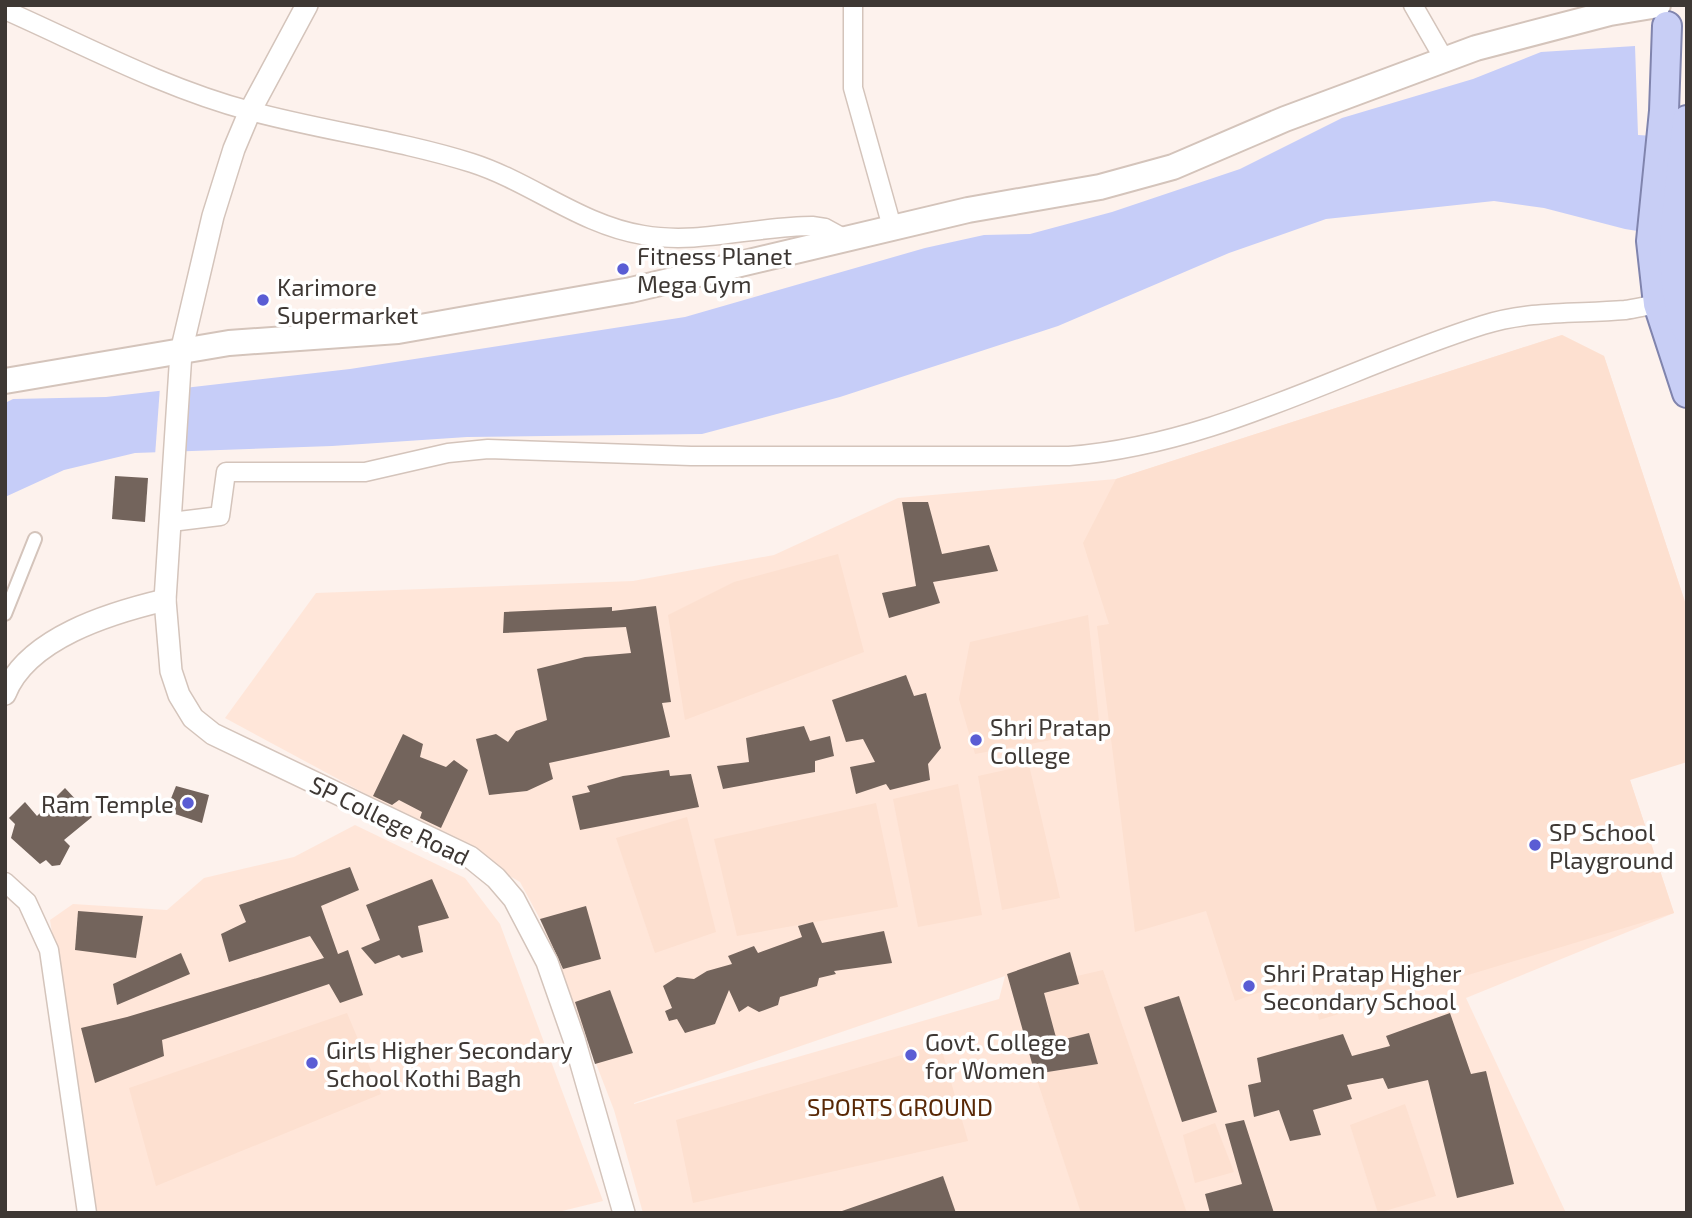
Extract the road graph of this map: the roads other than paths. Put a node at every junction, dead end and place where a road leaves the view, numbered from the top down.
1 (307, 5) edge
2 (853, 5) edge
3 (1413, 5) edge
4 (5, 10) edge
5 (1667, 18) edge
6 (1444, 59) junction
7 (250, 111) junction
8 (1676, 115) edge
9 (892, 227) junction
10 (847, 240) junction
11 (1668, 303) junction
12 (1687, 330) edge
13 (181, 362) junction
14 (5, 382) edge
15 (1687, 393) edge
16 (171, 522) junction
17 (35, 539) dead end
18 (165, 600) junction
19 (5, 614) edge
20 (5, 694) edge
21 (5, 882) edge
22 (87, 1213) edge
23 (624, 1213) edge

1 - 7 street, SP College Road
2 - 9 street
3 - 6 street
4 - 7 street
5 - 6 main road
5 - 8 main road
6 - 9 main road
7 - 10 street
7 - 13 street, SP College Road
8 - 11 main road
9 - 10 main road
10 - 13 main road
11 - 12 main road
11 - 15 main road
11 - 16 street
13 - 14 main road
13 - 16 street, SP College Road
16 - 18 street, SP College Road
17 - 19 street
18 - 20 street
18 - 23 street, SP College Road
21 - 22 street

